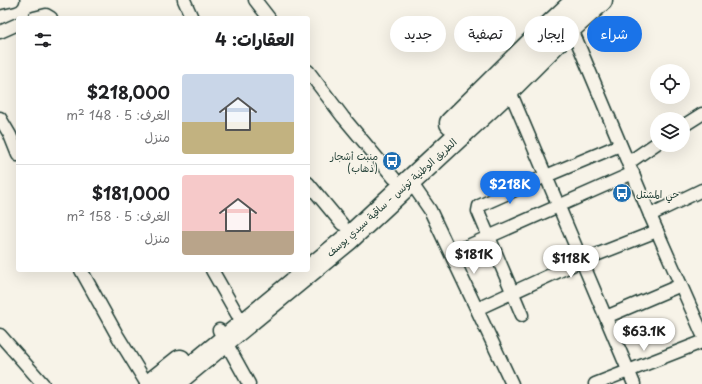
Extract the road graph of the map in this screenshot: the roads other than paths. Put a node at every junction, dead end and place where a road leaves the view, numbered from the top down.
1 (14, 0) edge
2 (184, 0) edge
3 (256, 0) edge
4 (578, 0) edge
5 (601, 0) edge
6 (0, 3) edge
7 (191, 16) edge
8 (268, 16) edge
9 (579, 20) edge
10 (16, 25) edge
11 (0, 32) edge
12 (579, 46) edge
13 (546, 52) edge
14 (310, 74) edge
15 (509, 89) junction
16 (702, 114) edge
17 (0, 118) edge
18 (690, 122) edge
19 (620, 145) junction
20 (650, 149) edge
21 (16, 150) edge
22 (630, 168) junction
23 (546, 176) junction
24 (402, 179) junction
25 (310, 185) edge
26 (702, 190) edge
27 (560, 206) junction
28 (650, 215) junction
29 (342, 224) junction
30 (657, 231) junction
31 (489, 237) junction
32 (310, 251) edge
33 (452, 253) junction
34 (583, 260) junction
35 (310, 267) edge
36 (82, 272) edge
37 (213, 272) edge
38 (287, 272) edge
39 (304, 272) edge
40 (681, 285) junction
41 (513, 293) junction
42 (477, 309) junction
43 (238, 314) junction
44 (522, 315) dead end
45 (606, 317) junction
46 (702, 333) edge
47 (0, 335) edge
48 (222, 335) junction
49 (702, 342) edge
50 (628, 371) junction
51 (44, 384) edge
52 (147, 384) edge
53 (151, 384) edge
54 (172, 384) edge
55 (249, 384) edge
56 (512, 384) edge
57 (596, 384) edge
58 (634, 384) edge

1 - 6 street
2 - 7 street
3 - 8 street
4 - 24 highway, الطريق الوطنية تونس - ساقية سيدي يوسف
5 - 9 highway, الطريق الوطنية تونس - ساقية سيدي يوسف
10 - 11 street
12 - 19 street
13 - 15 highway, الطريق الوطنية تونس - ساقية سيدي يوسف
14 - 24 street
15 - 23 street
15 - 24 highway, الطريق الوطنية تونس - ساقية سيدي يوسف
16 - 18 street
17 - 21 street
19 - 22 street
19 - 23 street
20 - 22 street
22 - 27 street
22 - 28 street
23 - 27 street
23 - 31 street
24 - 29 highway, الطريق الوطنية تونس - ساقية سيدي يوسف
24 - 33 street
24 - 35 highway, الطريق الوطنية تونس - ساقية سيدي يوسف
25 - 29 street
26 - 28 street
27 - 31 street
27 - 34 street
28 - 30 street
29 - 32 highway, الطريق الوطنية تونس - ساقية سيدي يوسف
30 - 34 street
30 - 40 street
31 - 33 street
31 - 41 street
33 - 42 street
34 - 41 street
34 - 45 street
36 - 52 street
37 - 43 street
38 - 43 highway, الطريق الوطنية تونس - ساقية سيدي يوسف
39 - 48 highway, الطريق الوطنية تونس - ساقية سيدي يوسف
40 - 45 street
40 - 46 street
41 - 42 street
41 - 44 street
42 - 56 street
43 - 48 highway, الطريق الوطنية تونس - ساقية سيدي يوسف
45 - 50 street
47 - 51 street
48 - 53 highway, الطريق الوطنية تونس - ساقية سيدي يوسف
48 - 54 highway, الطريق الوطنية تونس - ساقية سيدي يوسف
48 - 55 street
49 - 50 street
50 - 57 street
50 - 58 street

